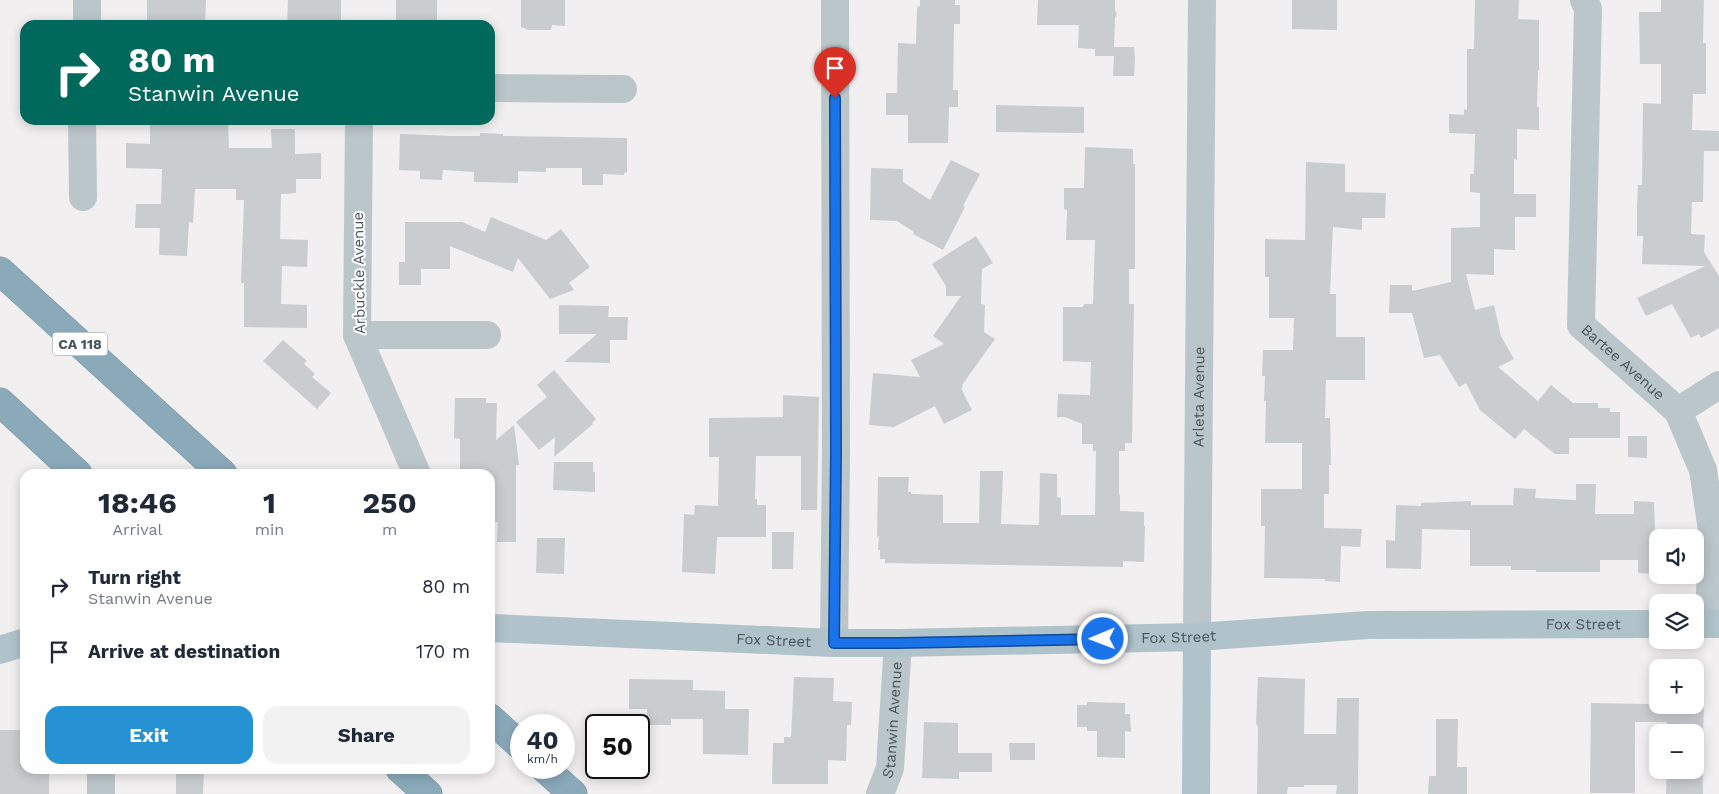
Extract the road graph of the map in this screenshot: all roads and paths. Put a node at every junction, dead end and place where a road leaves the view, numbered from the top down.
1 (87, 0) edge
2 (835, 0) edge
3 (1202, 0) edge
4 (1584, 0) edge
5 (87, 20) edge
6 (495, 88) edge
7 (623, 89) dead end
8 (82, 125) edge
9 (359, 125) edge
10 (83, 197) dead end
11 (0, 271) edge
12 (487, 334) dead end
13 (357, 335) junction
14 (1719, 385) edge
15 (0, 402) edge
16 (1678, 411) junction
17 (73, 469) edge
18 (218, 469) edge
19 (415, 469) edge
20 (1649, 624) edge
21 (1708, 624) edge
22 (495, 628) edge
23 (1197, 637) junction
24 (834, 643) junction
25 (898, 643) junction
26 (20, 644) edge
27 (0, 650) edge
28 (495, 723) edge
29 (510, 736) edge
30 (101, 774) edge
31 (406, 774) edge
32 (556, 779) edge
33 (101, 794) edge
34 (428, 794) edge
35 (573, 794) edge
36 (880, 794) edge
37 (1196, 794) edge

1 - 5 street
2 - 24 street
3 - 23 street, Arleta Avenue
4 - 16 street, Bartee Avenue
6 - 7 street
8 - 10 street
9 - 13 street, Arbuckle Avenue
11 - 18 highway, CA 118
12 - 13 street
13 - 19 street, Arbuckle Avenue
14 - 16 street
15 - 17 highway
16 - 21 street, Bartee Avenue
20 - 23 main road, Fox Street
22 - 24 main road, Fox Street
23 - 25 main road, Fox Street
23 - 37 main road, Arleta Avenue
24 - 25 main road, Fox Street
25 - 36 street, Stanwin Avenue
26 - 27 main road
28 - 29 highway
30 - 33 street
31 - 34 highway
32 - 35 highway

